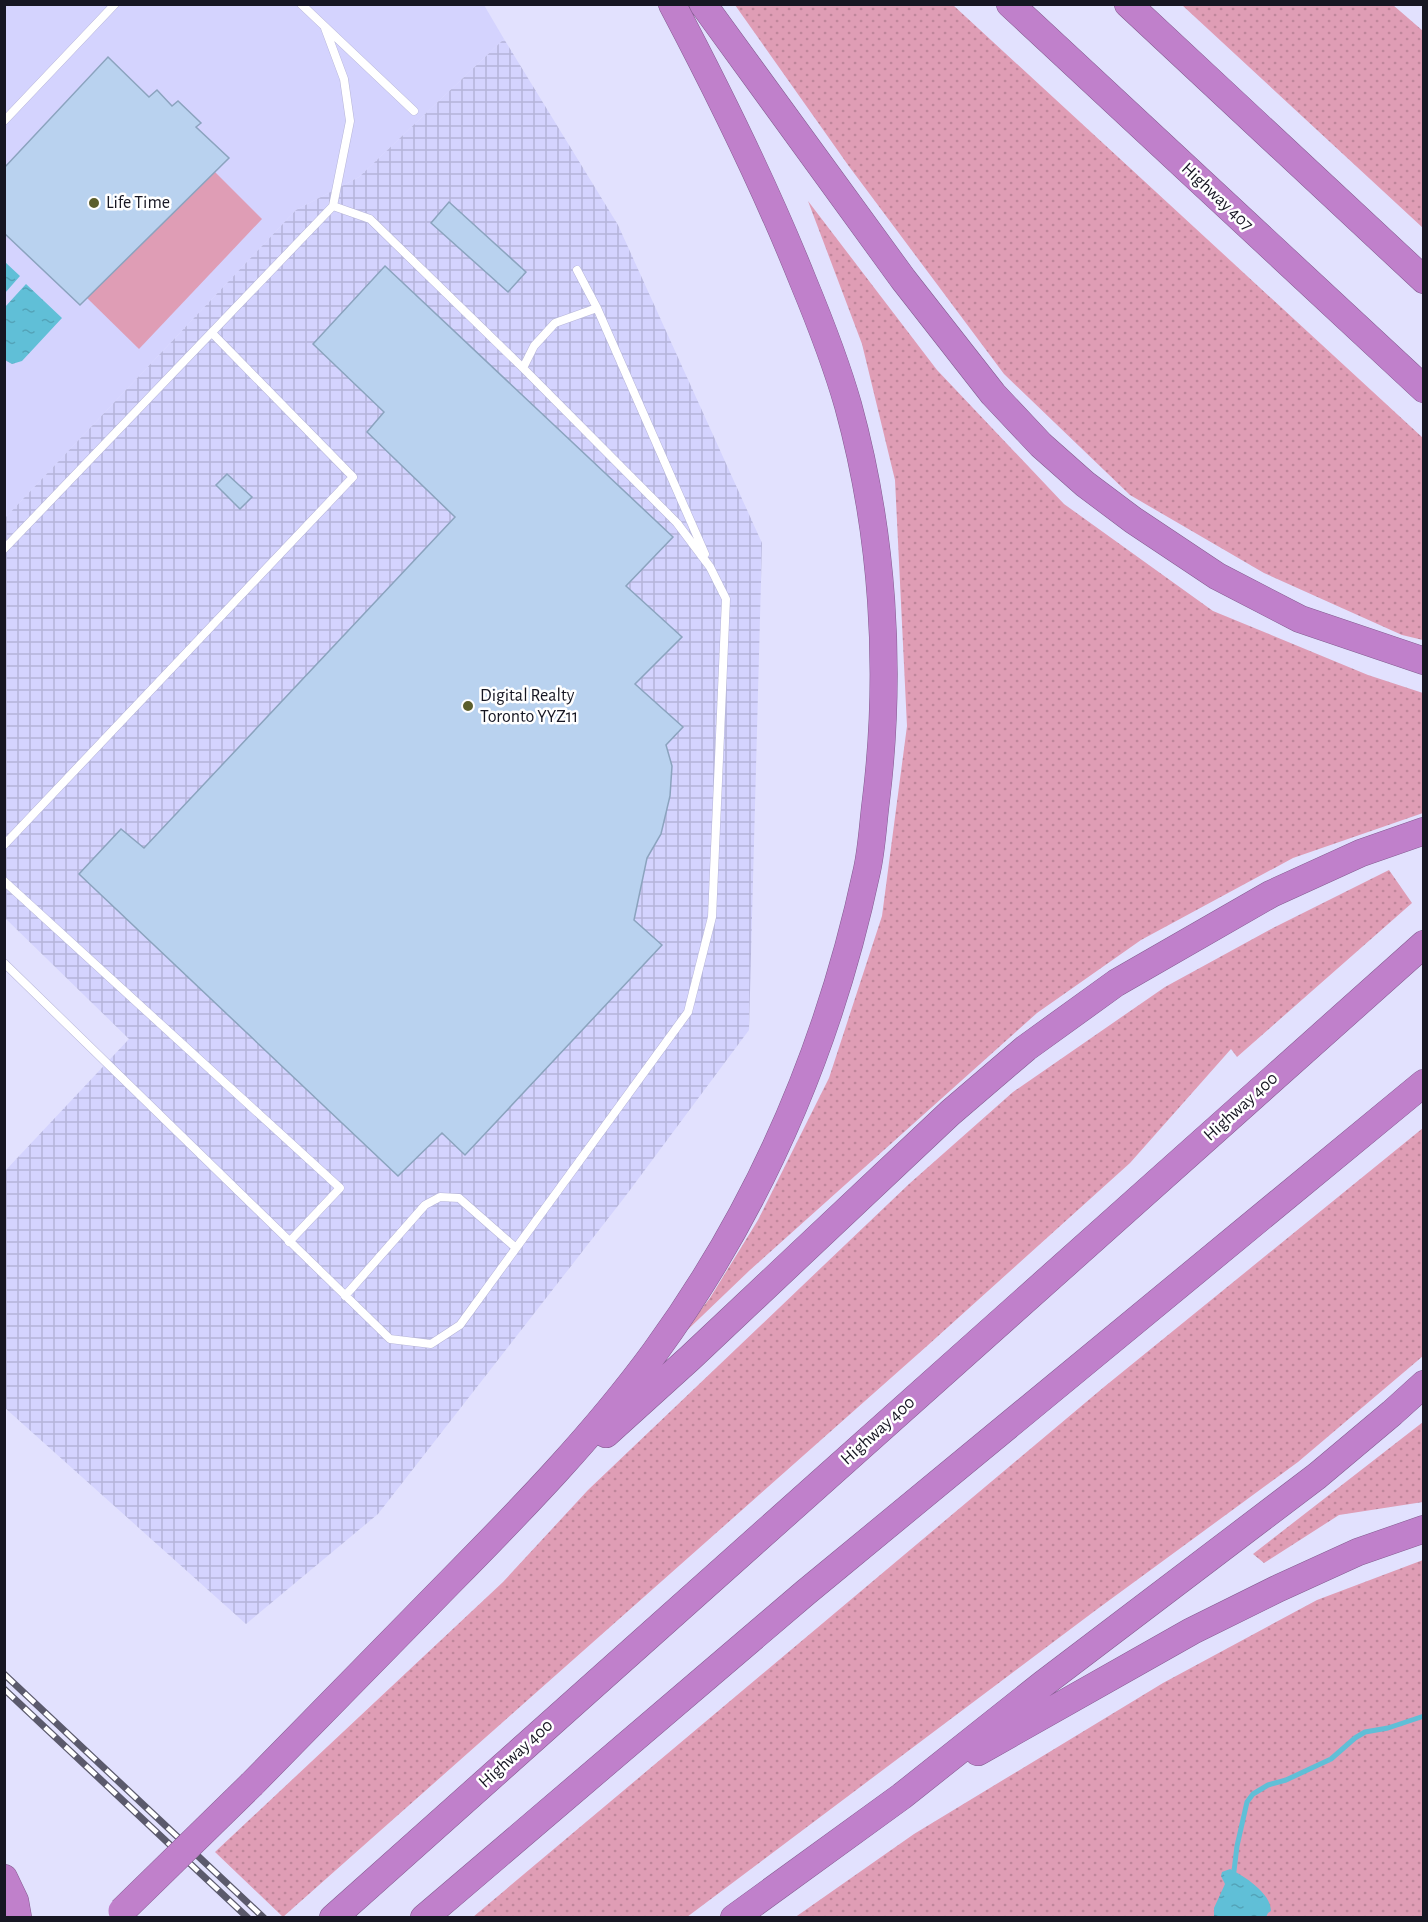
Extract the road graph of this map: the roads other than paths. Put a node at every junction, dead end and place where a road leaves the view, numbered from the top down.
1 (116, 4) edge
2 (300, 4) edge
3 (672, 4) edge
4 (703, 4) edge
5 (1010, 4) edge
6 (1128, 4) edge
7 (325, 28) junction
8 (414, 111) dead end
9 (4, 121) edge
10 (333, 206) junction
11 (577, 270) dead end
12 (1424, 280) edge
13 (597, 308) junction
14 (212, 333) junction
15 (523, 368) junction
16 (1424, 389) edge
17 (4, 549) edge
18 (710, 567) junction
19 (1424, 661) edge
20 (1424, 831) edge
21 (4, 846) edge
22 (4, 881) edge
23 (1424, 944) edge
24 (4, 963) edge
25 (1424, 1083) edge
26 (289, 1242) junction
27 (516, 1248) junction
28 (345, 1296) junction
29 (1424, 1384) edge
30 (516, 1515) junction
31 (1424, 1529) edge
32 (902, 1796) junction
33 (4, 1878) edge
34 (119, 1914) edge
35 (18, 1917) edge
36 (333, 1917) edge
37 (424, 1917) edge
38 (734, 1917) edge

1 - 9 lane
2 - 7 lane
3 - 30 highway
4 - 19 highway
5 - 16 highway, Highway 407
6 - 12 highway
7 - 8 lane
7 - 10 lane
10 - 14 lane
10 - 15 lane
11 - 13 lane
13 - 15 lane
13 - 18 lane
14 - 17 lane
14 - 21 lane
15 - 18 lane
18 - 27 lane
20 - 30 highway
22 - 26 lane
23 - 36 highway, Highway 400
24 - 26 lane
25 - 37 highway
26 - 28 lane
27 - 28 lane
27 - 28 lane
29 - 32 highway
30 - 34 highway, bridge
31 - 32 highway
32 - 38 highway
33 - 35 highway

